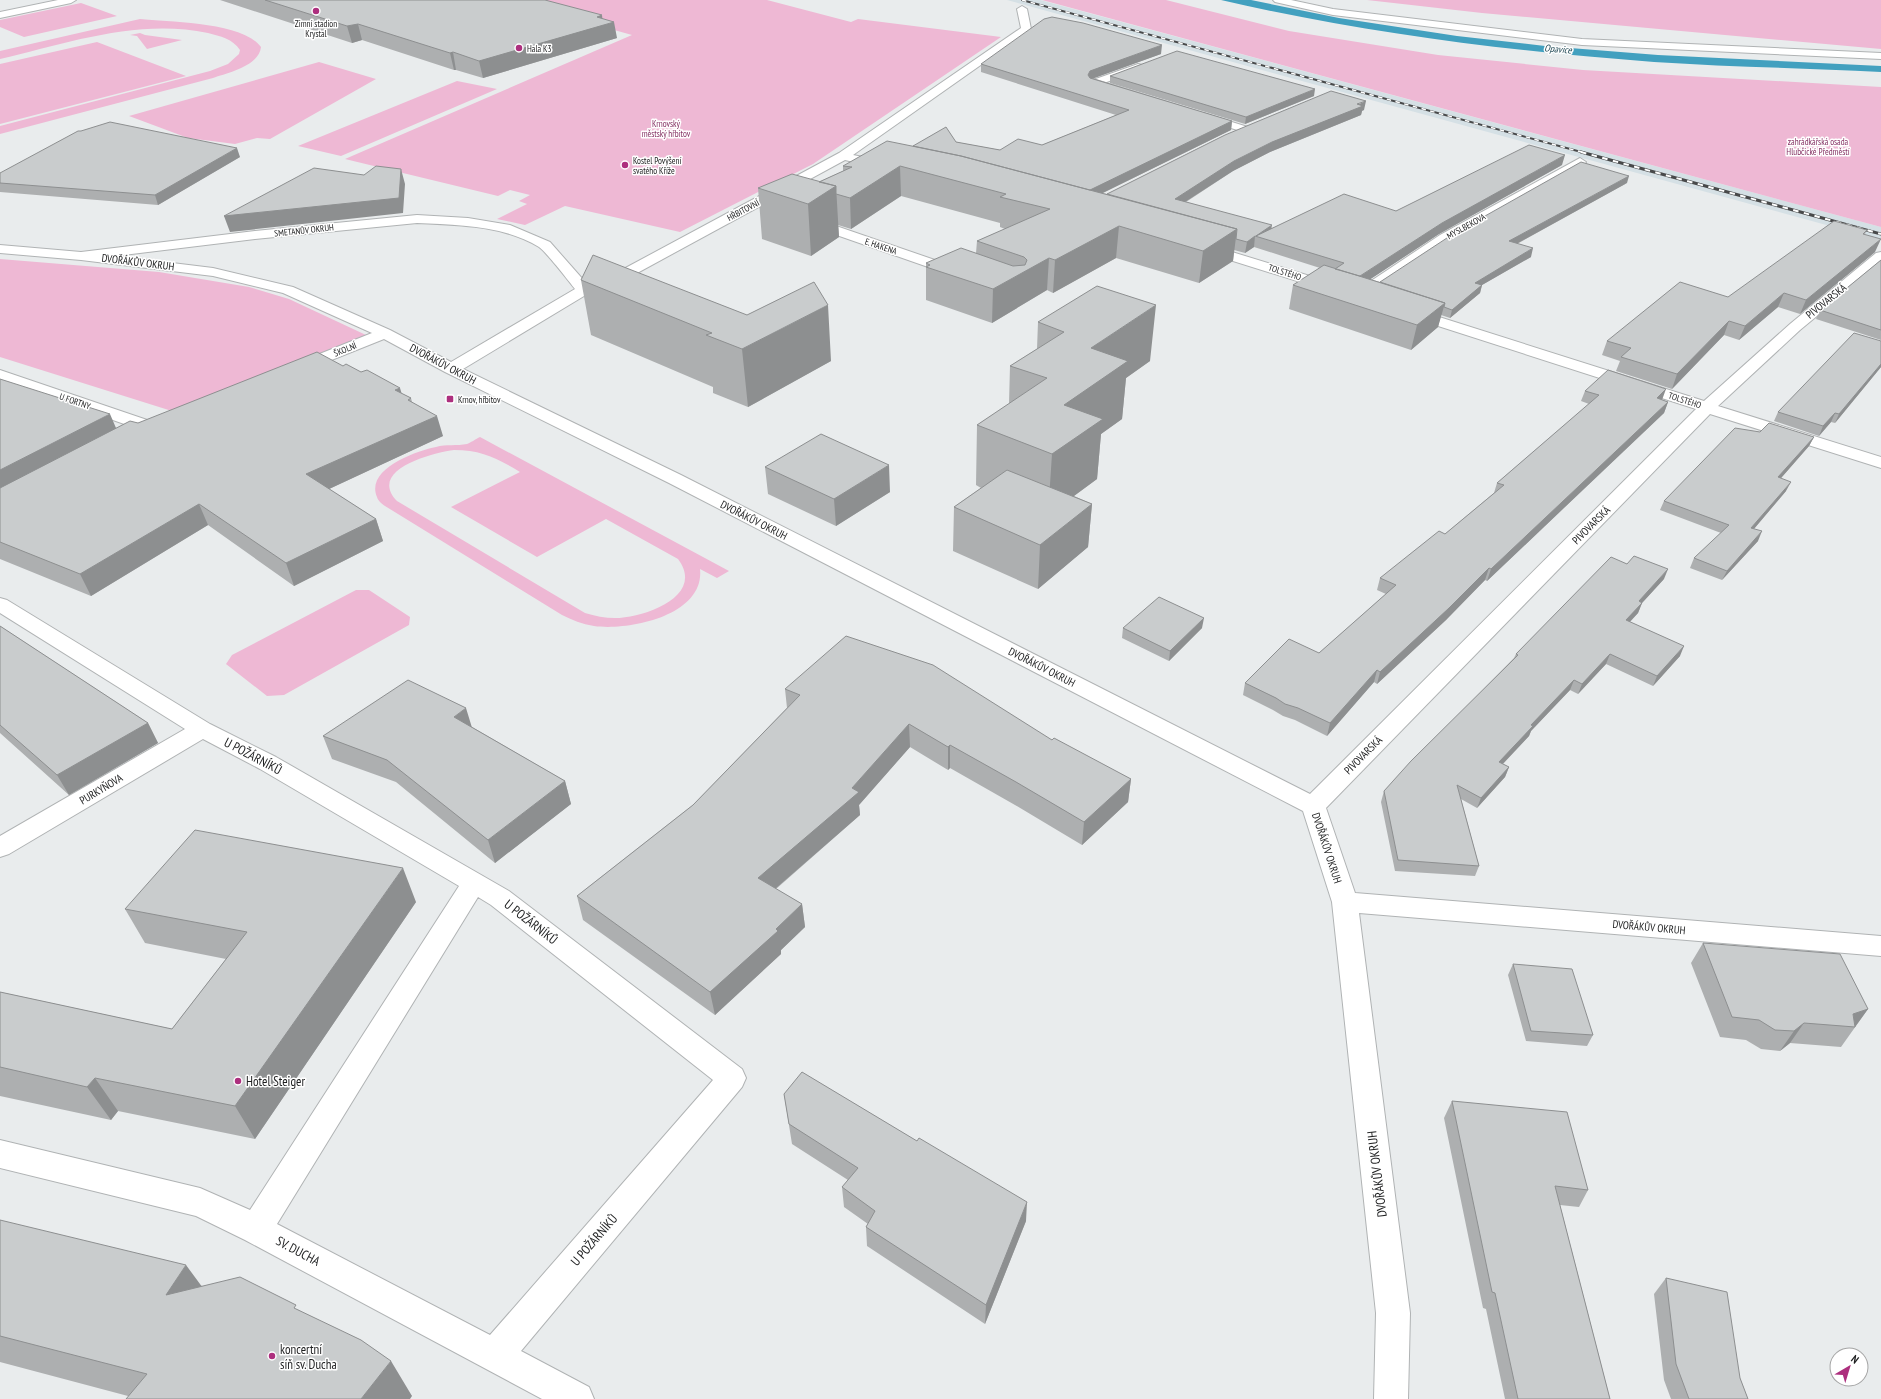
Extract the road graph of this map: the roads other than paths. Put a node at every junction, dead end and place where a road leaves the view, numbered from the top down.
1 (70, 0) edge
2 (1278, 0) edge
3 (1022, 9) dead end
4 (0, 15) edge
5 (1881, 56) edge
6 (1151, 63) edge
7 (1123, 92) edge
8 (1189, 112) edge
9 (1261, 124) edge
10 (1247, 130) junction
11 (1226, 138) edge
12 (843, 156) junction
13 (1580, 162) edge
14 (896, 167) edge
15 (741, 210) junction
16 (767, 214) edge
17 (794, 218) edge
18 (1194, 244) edge
19 (0, 249) edge
20 (81, 256) junction
21 (1881, 256) edge
22 (972, 278) edge
23 (584, 290) junction
24 (1358, 296) junction
25 (1373, 301) edge
26 (1396, 308) edge
27 (385, 333) junction
28 (451, 369) junction
29 (283, 374) edge
30 (0, 375) edge
31 (1707, 407) junction
32 (130, 437) edge
33 (1881, 463) edge
34 (0, 604) edge
35 (202, 729) junction
36 (1313, 806) junction
37 (0, 848) edge
38 (474, 883) junction
39 (1345, 902) junction
40 (1881, 946) edge
41 (0, 1154) edge
42 (256, 1229) junction
43 (495, 1355) junction
44 (577, 1399) edge
45 (1391, 1399) edge

1 - 4 street
2 - 5 street
3 - 12 street, HŘBITOVNÍ
6 - 7 street
8 - 10 street
9 - 10 street
10 - 11 street
12 - 14 street
12 - 15 street, HŘBITOVNÍ
13 - 24 street, MYSLBEKOVA
15 - 16 street
15 - 23 street, HŘBITOVNÍ
17 - 22 street, E. HAKENA
18 - 24 street, TOLSTÉHO
19 - 20 street, SMETANŮV OKRUH
20 - 23 street, SMETANŮV OKRUH
20 - 27 street, DVOŘÁKŮV OKRUH
21 - 31 street, PIVOVARSKÁ
23 - 28 street, HŘBITOVNÍ
24 - 25 street, TOLSTÉHO
26 - 31 street, TOLSTÉHO
27 - 28 street, DVOŘÁKŮV OKRUH
27 - 29 street, ŠKOLNÍ
28 - 36 street, DVOŘÁKŮV OKRUH
30 - 32 street, U FORTNY
31 - 33 street, TOLSTÉHO
31 - 36 street, PIVOVARSKÁ
34 - 35 street, U POŽÁRNÍKŮ
35 - 37 street, PURKYŇOVA
35 - 38 street, U POŽÁRNÍKŮ
36 - 39 street, DVOŘÁKŮV OKRUH
38 - 42 street
38 - 43 street, U POŽÁRNÍKŮ
39 - 40 street, DVOŘÁKŮV OKRUH
39 - 45 street, DVOŘÁKŮV OKRUH
41 - 42 street, SV. DUCHA
42 - 43 street, SV. DUCHA
43 - 44 street, SV. DUCHA

